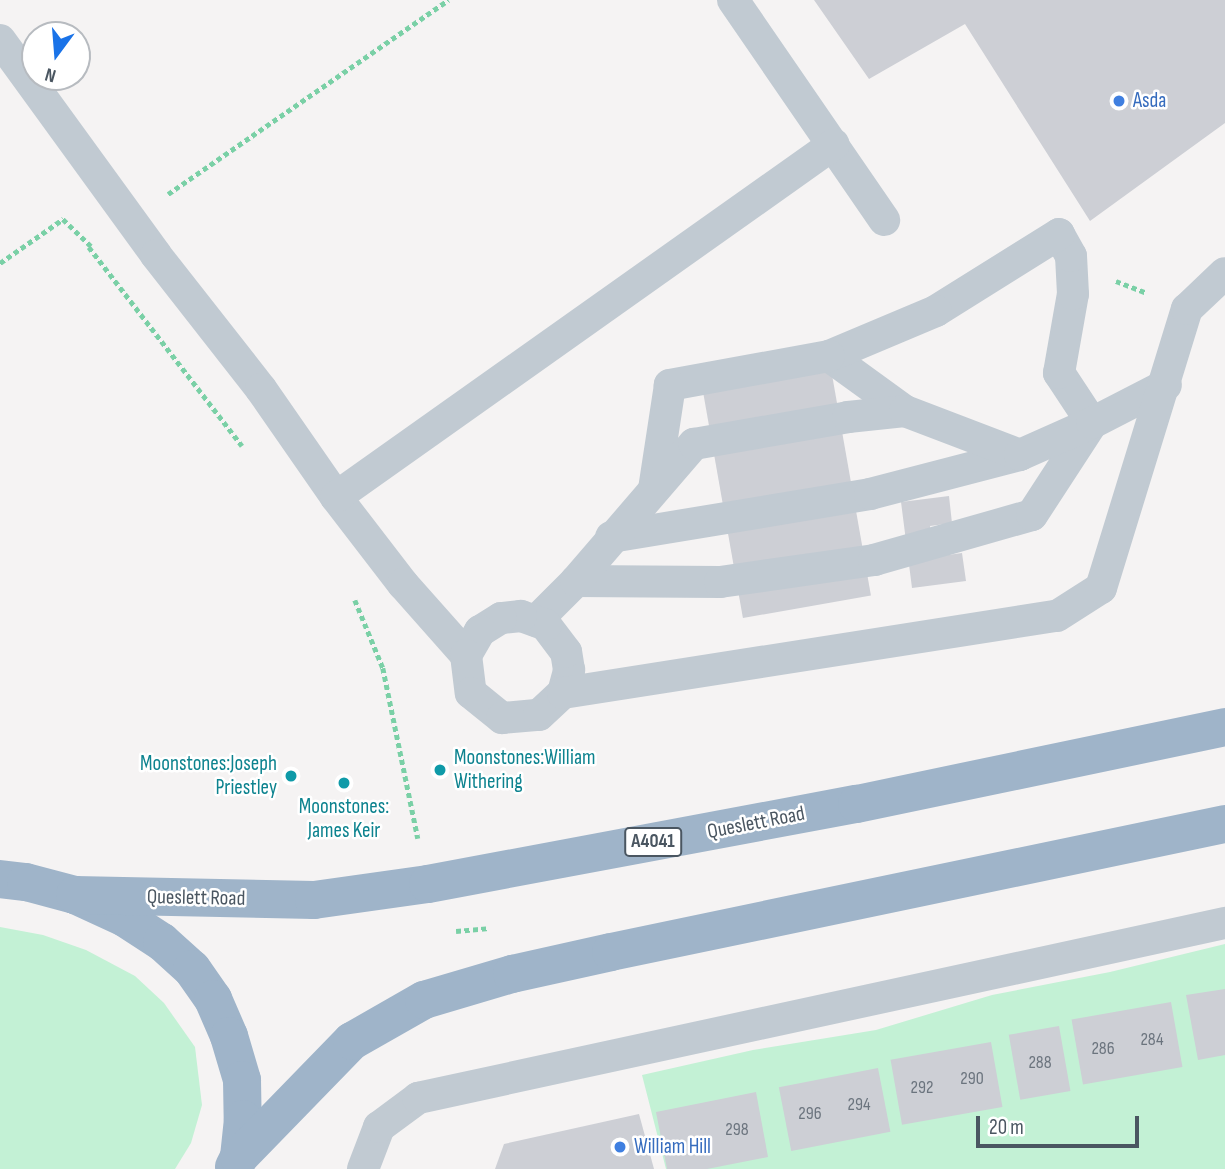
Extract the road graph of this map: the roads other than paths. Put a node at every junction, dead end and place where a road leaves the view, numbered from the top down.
1 (733, 0) edge
2 (0, 40) edge
3 (834, 144) junction
4 (884, 220) dead end
5 (1225, 273) edge
6 (829, 356) junction
7 (1166, 385) junction
8 (905, 411) junction
9 (1092, 423) junction
10 (1020, 454) junction
11 (654, 489) junction
12 (336, 497) junction
13 (611, 537) junction
14 (576, 581) junction
15 (536, 621) junction
16 (466, 655) junction
17 (563, 693) junction
18 (1225, 727) edge
19 (1225, 824) edge
20 (0, 879) edge
21 (75, 895) junction
22 (1225, 923) edge
23 (236, 1163) edge
24 (363, 1169) edge

1 - 3 lane
2 - 12 lane
3 - 4 lane
3 - 12 lane
5 - 7 lane
6 - 8 lane
6 - 9 lane
6 - 11 lane
7 - 9 lane
7 - 17 lane
8 - 10 lane
8 - 11 lane
9 - 10 lane
9 - 14 lane
10 - 13 lane
11 - 13 lane
12 - 16 lane
13 - 14 lane
14 - 15 lane
15 - 16 lane
15 - 17 lane
16 - 17 lane
18 - 21 highway, Queslett Road / A4041
19 - 23 highway
20 - 21 highway
21 - 23 highway
22 - 24 lane

